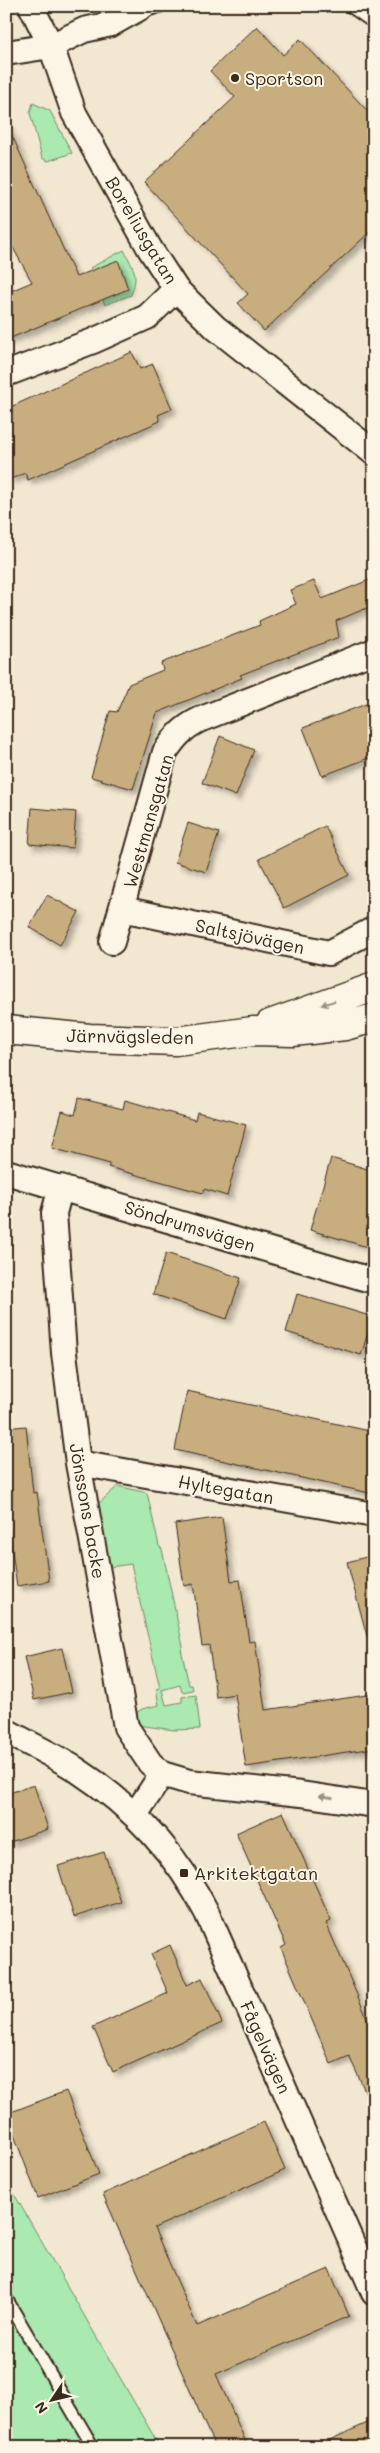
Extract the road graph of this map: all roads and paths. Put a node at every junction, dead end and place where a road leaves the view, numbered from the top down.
1 (31, 6) edge
2 (104, 6) edge
3 (161, 6) edge
4 (350, 6) edge
5 (138, 10) edge
6 (374, 23) edge
7 (84, 30) junction
8 (51, 46) junction
9 (6, 53) edge
10 (176, 288) junction
11 (6, 374) edge
12 (374, 454) edge
13 (374, 651) edge
14 (122, 909) junction
15 (374, 929) edge
16 (112, 942) dead end
17 (374, 987) edge
18 (374, 1018) edge
19 (6, 1030) edge
20 (253, 1031) junction
21 (6, 1172) edge
22 (61, 1187) junction
23 (374, 1281) edge
24 (78, 1463) junction
25 (374, 1515) edge
26 (6, 1731) edge
27 (162, 1774) junction
28 (374, 1805) edge
29 (135, 1815) junction
30 (374, 2292) edge
31 (6, 2298) edge
32 (93, 2447) edge

1 - 8 street, Boreliusgatan
2 - 7 street
3 - 5 lane
4 - 6 lane
5 - 7 street
7 - 8 street
8 - 9 street
8 - 10 street, Boreliusgatan
10 - 11 street
10 - 12 street, Boreliusgatan
13 - 14 street, Westmansgatan
14 - 15 street, Saltsjövägen
14 - 16 street, Westmansgatan
17 -> 20 main road, Järnvägsleden
18 - 20 main road, Järnvägsleden
19 - 20 main road, Järnvägsleden
21 - 22 street, Söndrumsvägen
22 - 23 street, Söndrumsvägen
22 - 24 street, Jönssons backe
24 - 25 street, Hyltegatan
24 - 27 street, Jönssons backe
26 - 29 street, Fågelvägen
28 -> 27 street
27 - 29 street
29 - 30 street, Fågelvägen
31 - 32 lane

